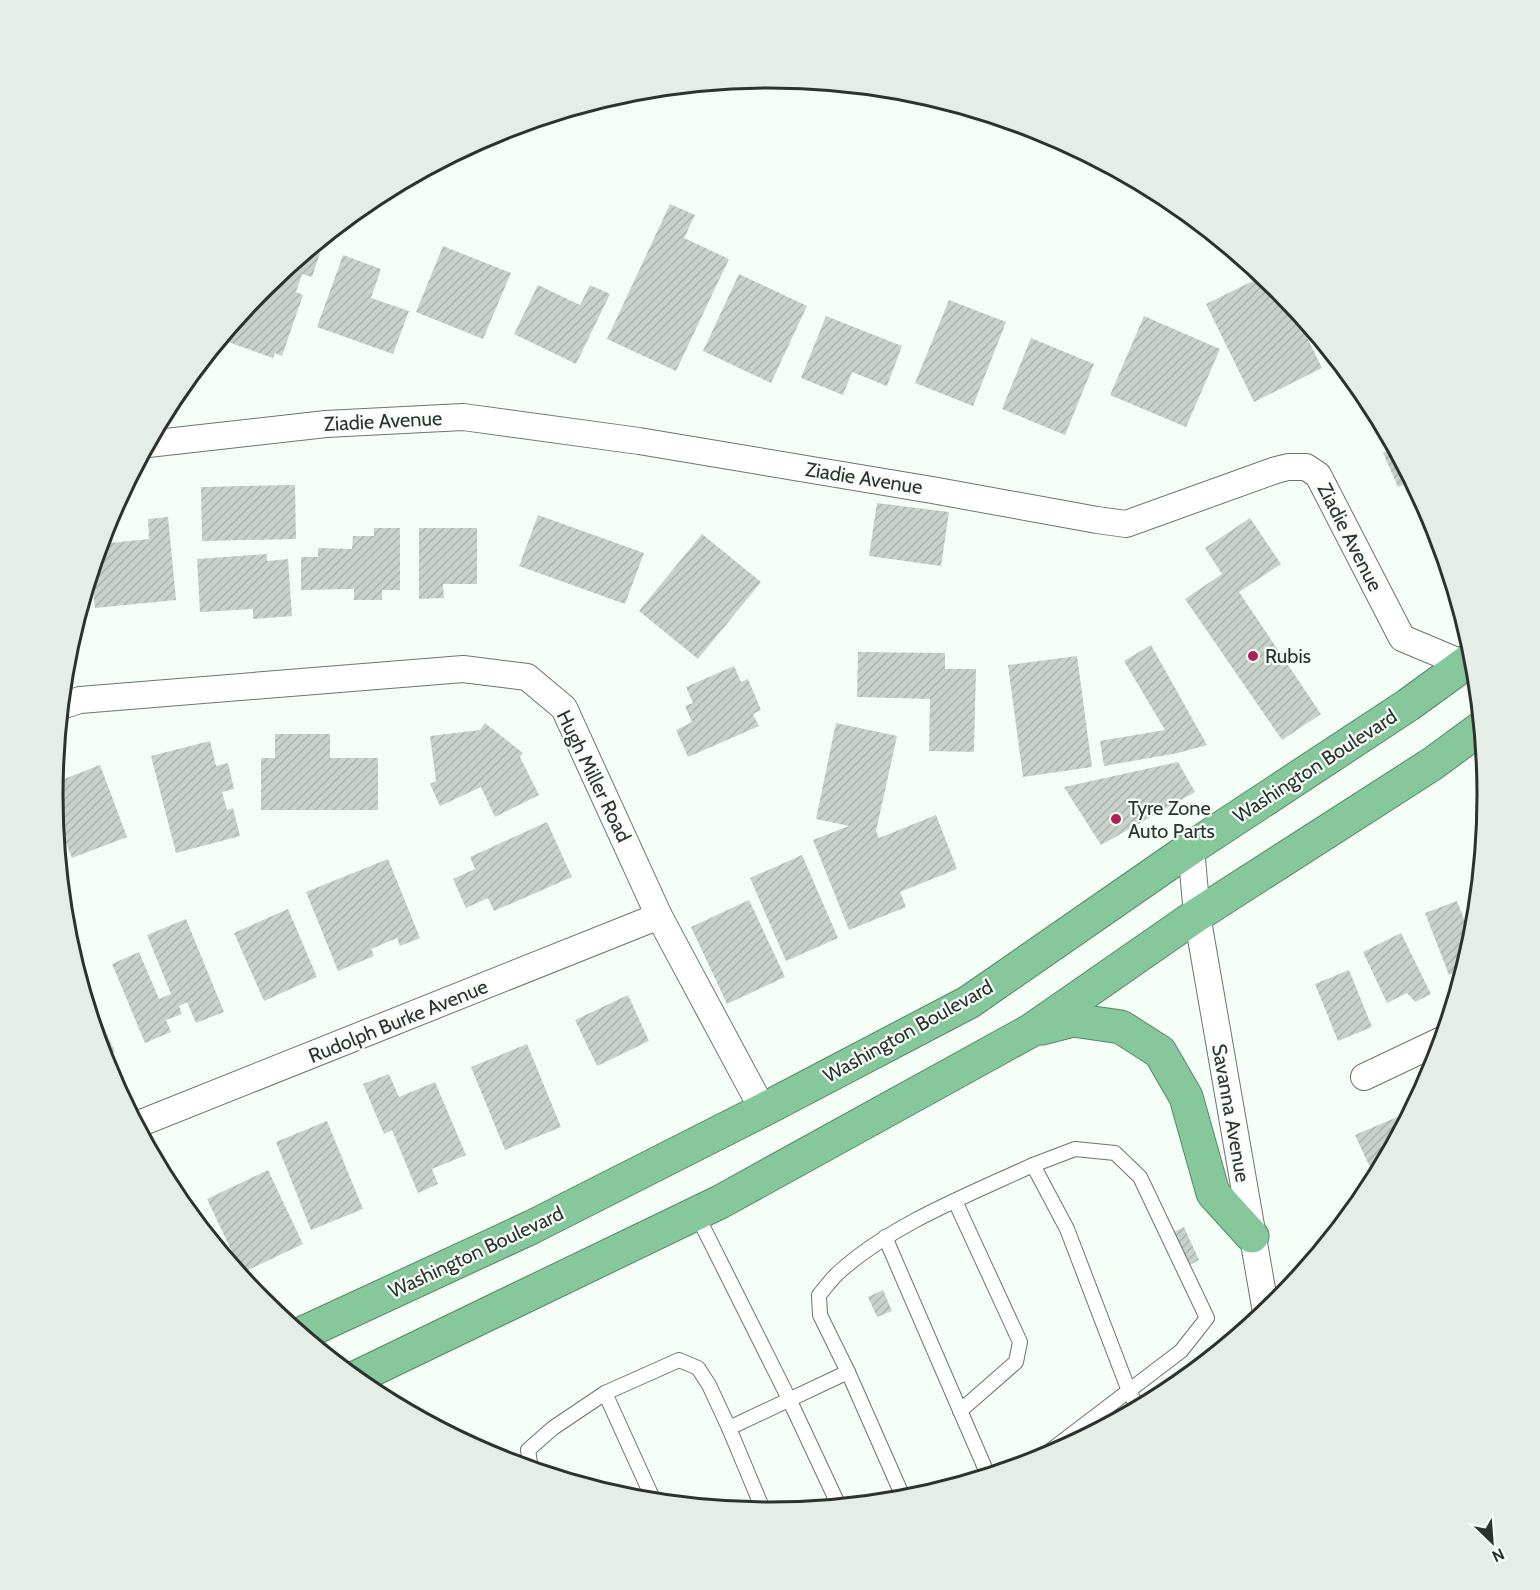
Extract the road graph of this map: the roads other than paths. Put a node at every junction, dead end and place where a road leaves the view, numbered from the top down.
1 (157, 443) edge
2 (1463, 659) edge
3 (1464, 664) edge
4 (69, 703) edge
5 (1474, 733) edge
6 (1191, 848) junction
7 (1197, 915) junction
8 (659, 916) junction
9 (1030, 1031) junction
10 (1430, 1045) edge
11 (1364, 1077) dead end
12 (763, 1110) junction
13 (144, 1122) edge
14 (1033, 1165) junction
15 (955, 1200) junction
16 (696, 1213) junction
17 (1252, 1236) junction
18 (885, 1237) junction
19 (1264, 1301) edge
20 (308, 1331) edge
21 (848, 1372) junction
22 (364, 1374) edge
23 (1129, 1391) junction
24 (605, 1393) junction
25 (789, 1399) junction
26 (1134, 1400) edge
27 (960, 1411) junction
28 (729, 1428) junction
29 (1072, 1434) edge
30 (529, 1459) edge
31 (985, 1468) edge
32 (900, 1489) edge
33 (649, 1491) edge
34 (835, 1498) edge
35 (760, 1502) edge

1 - 2 street, Ziadie Avenue
3 - 6 highway, Washington Boulevard
4 - 8 street, Hugh Miller Road
5 - 7 highway
6 - 7 street, Savanna Avenue
6 - 12 highway, Washington Boulevard
7 - 9 highway
7 - 17 street, Savanna Avenue
8 - 12 street, Hugh Miller Road
8 - 13 street, Rudolph Burke Avenue
9 - 16 highway
9 - 17 highway
10 - 11 street
12 - 20 highway, Washington Boulevard
14 - 15 lane
14 - 23 lane
14 - 23 lane
15 - 18 lane
15 - 27 lane
16 - 22 highway
16 - 25 lane
17 - 19 street, Savanna Avenue
18 - 21 lane
18 - 27 lane
21 - 25 lane
21 - 32 lane
23 - 26 lane
23 - 29 lane
24 - 28 lane
24 - 30 lane
24 - 33 lane
25 - 28 lane
25 - 34 lane
27 - 31 lane
28 - 35 lane

